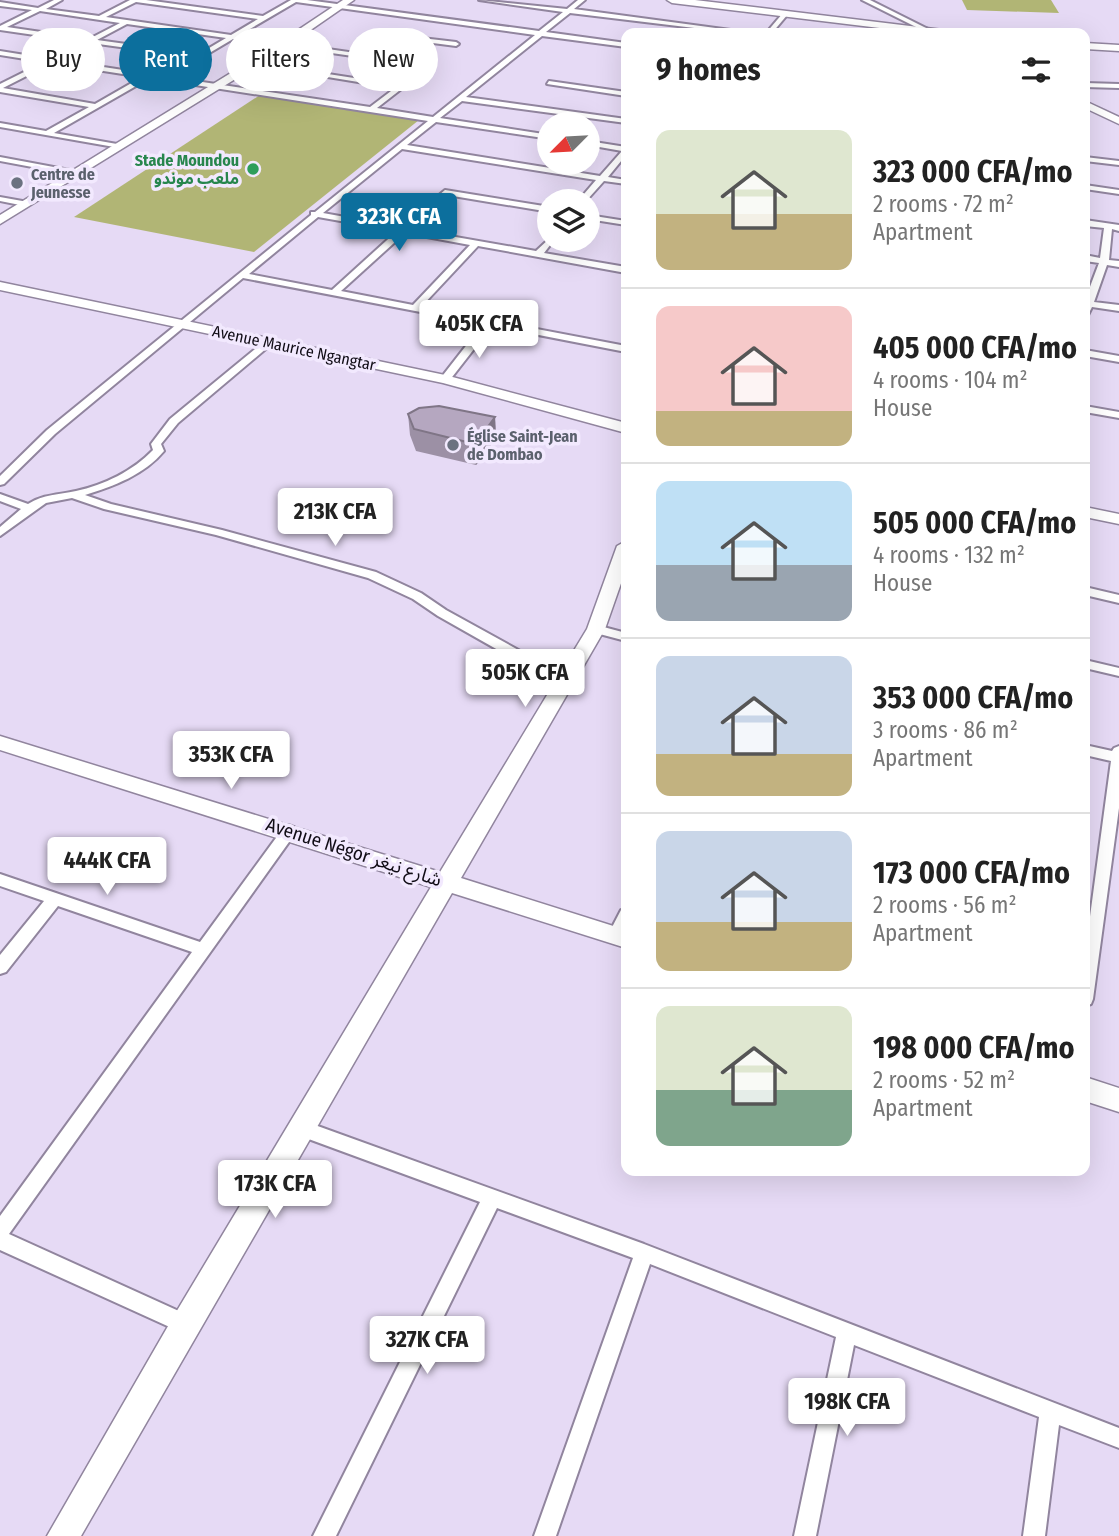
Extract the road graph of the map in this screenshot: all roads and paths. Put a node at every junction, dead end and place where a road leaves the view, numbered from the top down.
1 (59, 0) edge
2 (135, 0) edge
3 (295, 0) edge
4 (349, 0) edge
5 (482, 0) edge
6 (582, 0) edge
7 (672, 0) edge
8 (865, 0) edge
9 (0, 4) edge
10 (338, 7) junction
11 (41, 9) junction
12 (568, 11) junction
13 (785, 14) junction
14 (415, 17) junction
15 (102, 18) junction
16 (265, 18) junction
17 (128, 21) junction
18 (0, 28) edge
19 (247, 28) edge
20 (307, 28) edge
21 (709, 28) edge
22 (773, 28) edge
23 (899, 28) edge
24 (923, 28) edge
25 (21, 31) edge
26 (105, 33) edge
27 (540, 33) junction
28 (226, 35) edge
29 (456, 44) dead end
30 (621, 44) edge
31 (1090, 46) edge
32 (1119, 48) edge
33 (0, 52) edge
34 (21, 55) edge
35 (21, 76) edge
36 (226, 79) edge
37 (549, 83) dead end
38 (212, 84) edge
39 (216, 85) junction
40 (1090, 85) edge
41 (1119, 86) edge
42 (0, 88) edge
43 (621, 88) edge
44 (122, 91) edge
45 (396, 91) edge
46 (617, 93) junction
47 (621, 93) edge
48 (459, 98) junction
49 (96, 106) junction
50 (1090, 106) edge
51 (371, 110) junction
52 (568, 112) edge
53 (600, 117) edge
54 (433, 119) junction
55 (621, 120) edge
56 (1119, 121) edge
57 (0, 125) edge
58 (48, 133) junction
59 (537, 135) edge
60 (600, 145) edge
61 (117, 146) junction
62 (399, 146) junction
63 (621, 149) edge
64 (621, 156) edge
65 (0, 159) edge
66 (1090, 160) edge
67 (1119, 163) edge
68 (75, 173) junction
69 (602, 179) junction
70 (621, 181) edge
71 (1090, 188) edge
72 (593, 189) edge
73 (1119, 192) edge
74 (0, 200) edge
75 (25, 204) junction
76 (537, 208) edge
77 (314, 214) junction
78 (600, 219) edge
79 (0, 220) edge
80 (621, 222) edge
81 (1090, 224) edge
82 (1108, 226) junction
83 (1119, 228) edge
84 (402, 230) junction
85 (475, 244) junction
86 (540, 252) edge
87 (537, 255) junction
88 (1090, 259) edge
89 (1104, 261) junction
90 (1119, 264) edge
91 (621, 269) edge
92 (241, 275) junction
93 (0, 286) edge
94 (334, 293) junction
95 (1090, 296) edge
96 (1090, 306) edge
97 (415, 308) junction
98 (1119, 308) edge
99 (489, 323) junction
100 (181, 324) junction
101 (269, 342) junction
102 (621, 348) edge
103 (1090, 354) edge
104 (1119, 359) edge
105 (445, 379) junction
106 (1090, 410) edge
107 (1119, 415) edge
108 (621, 427) edge
109 (0, 482) edge
110 (74, 495) junction
111 (0, 497) edge
112 (28, 508) junction
113 (1090, 513) edge
114 (1119, 519) edge
115 (0, 533) edge
116 (621, 560) edge
117 (1090, 592) edge
118 (1119, 599) edge
119 (596, 629) junction
120 (621, 635) edge
121 (1090, 665) edge
122 (1119, 672) edge
123 (569, 674) junction
124 (1, 744) edge
125 (1090, 751) edge
126 (1119, 756) edge
127 (289, 831) junction
128 (0, 880) edge
129 (447, 882) junction
130 (55, 899) junction
131 (621, 928) edge
132 (1090, 931) edge
133 (202, 949) junction
134 (0, 967) edge
135 (1090, 1091) edge
136 (1119, 1100) edge
137 (301, 1128) junction
138 (492, 1198) junction
139 (0, 1231) edge
140 (0, 1240) edge
141 (644, 1253) junction
142 (185, 1324) junction
143 (847, 1331) junction
144 (1050, 1411) junction
145 (1119, 1438) edge
146 (63, 1536) edge
147 (324, 1536) edge
148 (545, 1536) edge
149 (805, 1536) edge
150 (1034, 1536) edge

1 - 11 street
2 - 15 street
2 - 16 street
3 - 10 street
3 - 16 street
4 - 10 street
5 - 12 street
6 - 12 street
7 - 13 street
8 - 24 street
9 - 11 street
10 - 14 street
10 - 20 street
11 - 15 street
11 - 18 street
12 - 21 street
12 - 27 street
13 - 22 street
13 - 23 street
14 - 27 street
14 - 29 street
15 - 17 street
16 - 19 street
17 - 26 street
17 - 28 street
18 - 25 street
27 - 30 street
27 - 48 street
31 - 32 street
33 - 34 street
35 - 42 street
36 - 39 street
37 - 46 street
38 - 39 street
39 - 51 street
39 - 61 street
40 - 41 street
42 - 49 street
43 - 46 street
44 - 49 street
45 - 51 street
46 - 47 street
48 - 52 street
48 - 54 street
49 - 58 street
50 - 56 street
51 - 54 street
53 - 55 street
54 - 59 street
54 - 62 street
57 - 58 street
58 - 61 street
60 - 63 street
61 - 68 street
62 - 69 street
62 - 77 street
64 - 69 street
65 - 68 street
66 - 67 street
68 - 75 street
69 - 70 street
69 - 72 street
71 - 73 street
74 - 75 street
75 - 79 street
76 - 84 street
77 - 84 street
77 - 92 street
78 - 80 street
81 - 82 street
82 - 83 street
82 - 89 street
84 - 85 street
84 - 94 street
85 - 87 street
85 - 97 street
86 - 87 street
87 - 91 street
88 - 89 street
89 - 90 street
89 - 95 street
92 - 94 street
92 - 100 street
93 - 100 street, Avenue Maurice Ngangtar
94 - 97 street
96 - 98 street
97 - 99 street
99 - 102 street
99 - 105 street
100 - 101 street, Avenue Maurice Ngangtar
100 - 109 street
101 - 105 street, Avenue Maurice Ngangtar
101 - 110 street
103 - 104 street
105 - 108 street, Avenue Maurice Ngangtar
106 - 107 street
110 - 112 street
110 - 123 street
111 - 112 street
112 - 115 street
113 - 114 street
116 - 119 street
117 - 118 street
119 - 120 street
119 - 123 street
121 - 122 street
123 - 129 street
124 - 127 street, Avenue Négor شارع نيغر
125 - 126 street
126 - 132 street
127 - 129 street, Avenue Négor شارع نيغر
127 - 133 street
128 - 130 street
129 - 131 street, Avenue Négor شارع نيغر
129 - 137 street
130 - 133 street
130 - 134 street
133 - 139 street
135 - 136 street
137 - 138 street
137 - 142 street
138 - 141 street
138 - 147 street
140 - 142 street
141 - 143 street
141 - 148 street
142 - 146 street
143 - 144 street
143 - 149 street
144 - 145 street
144 - 150 street

